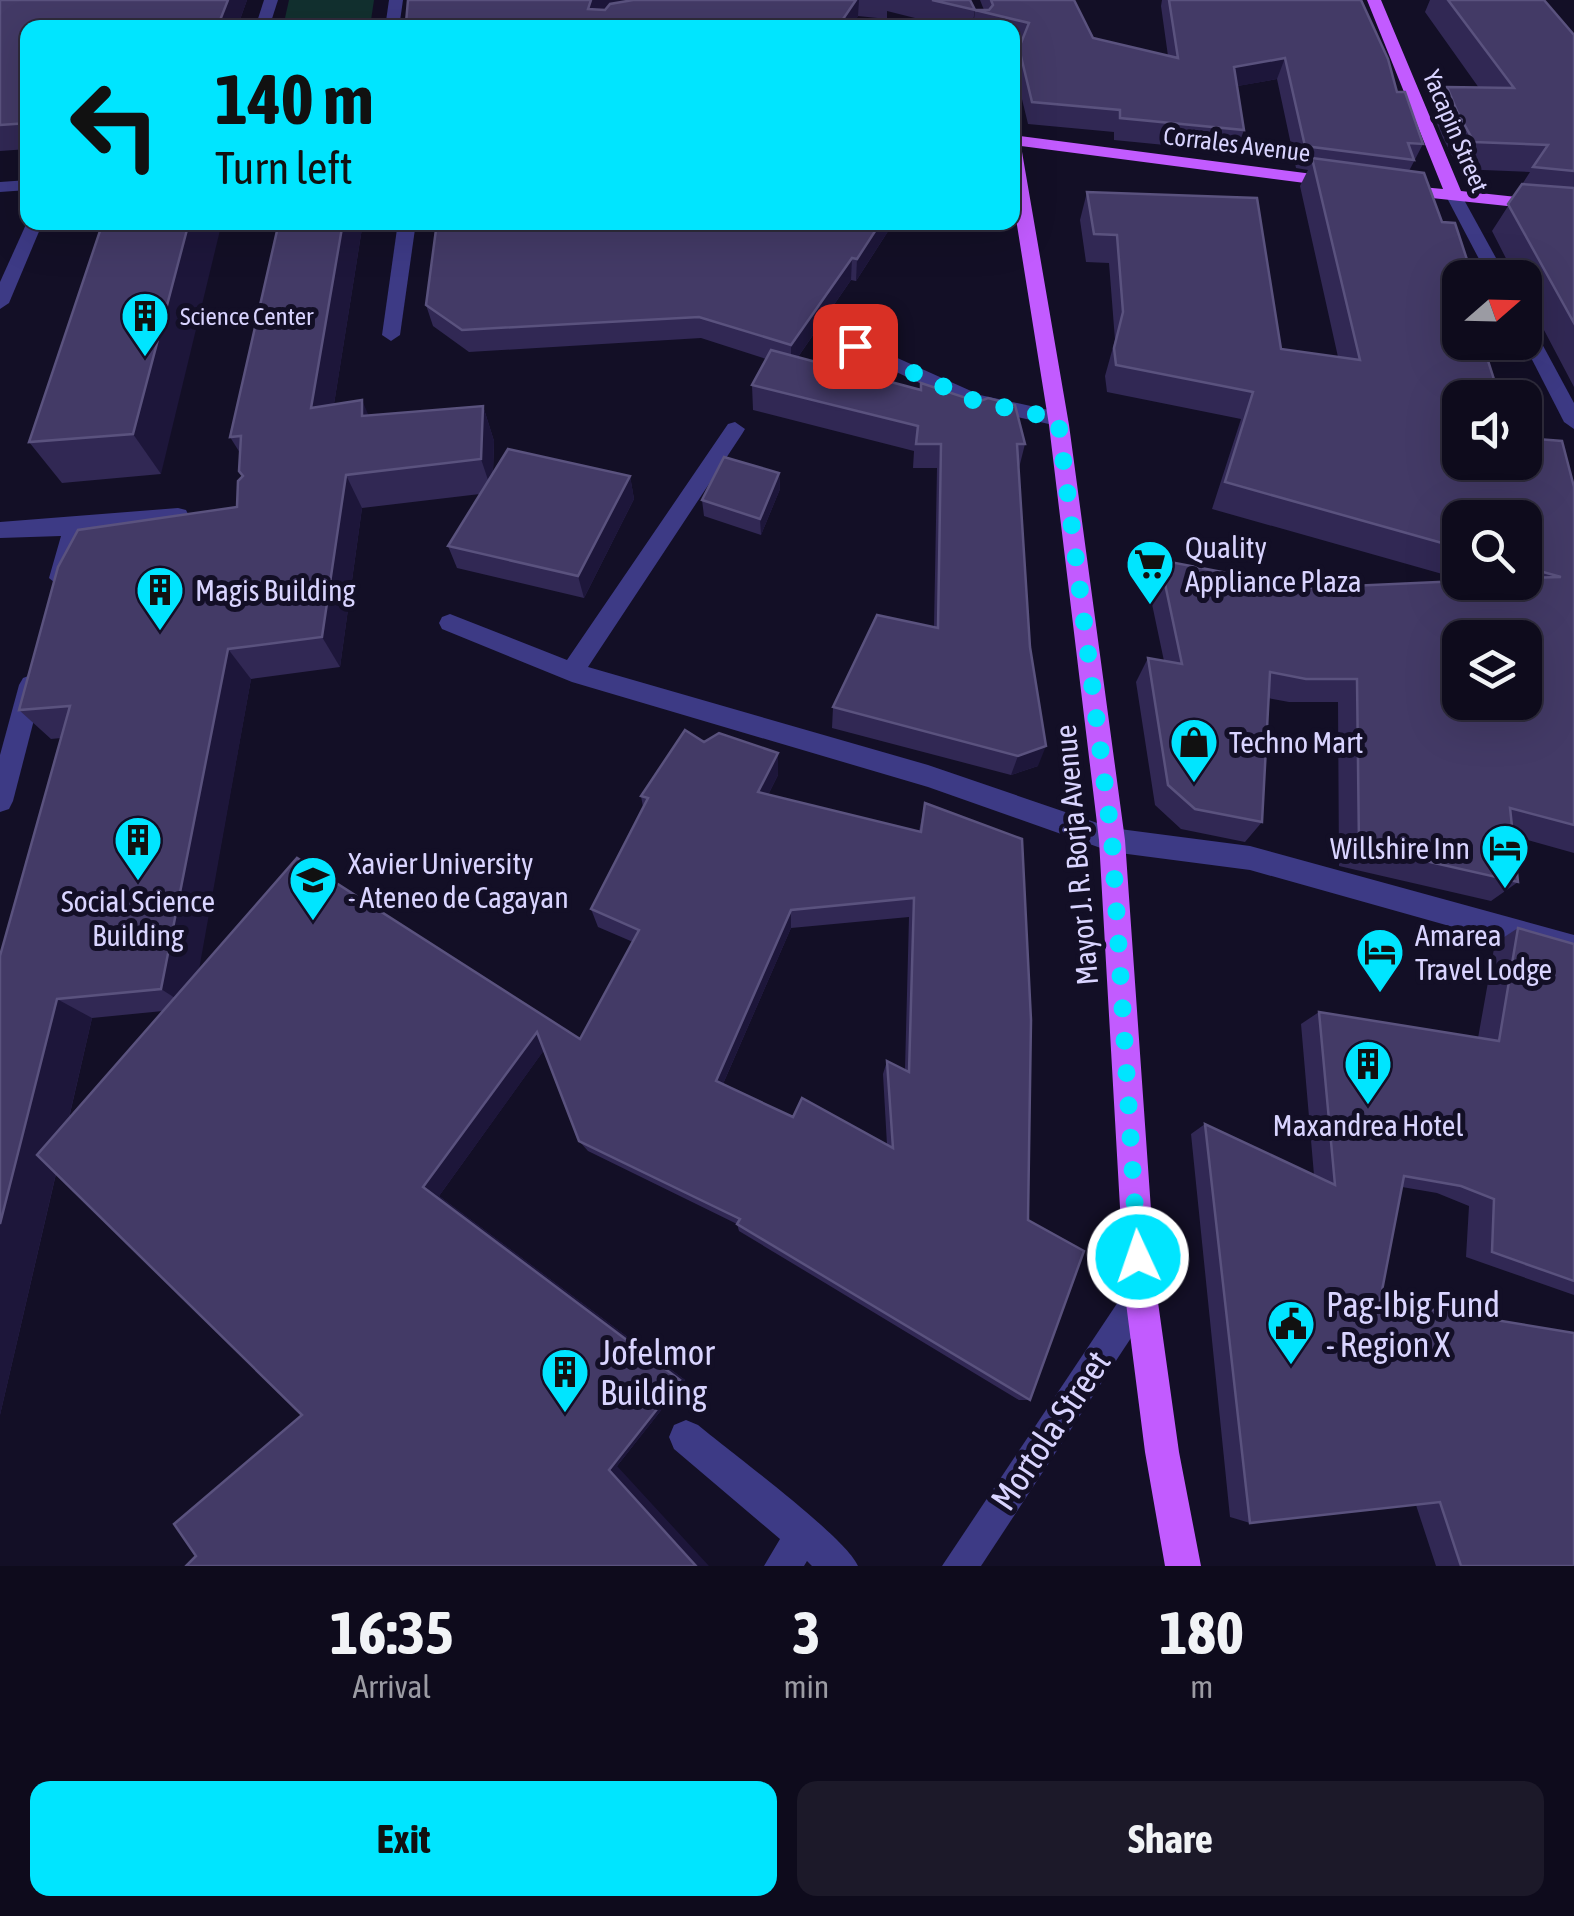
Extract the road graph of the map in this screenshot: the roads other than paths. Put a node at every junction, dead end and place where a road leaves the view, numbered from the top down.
1 (1374, 0) edge
2 (1020, 141) edge
3 (1359, 185) edge
4 (1378, 188) edge
5 (1020, 189) edge
6 (1455, 198) junction
7 (1574, 208) edge
8 (32, 230) edge
9 (407, 230) edge
10 (1488, 260) edge
11 (0, 304) edge
12 (392, 335) dead end
13 (855, 346) dead end
14 (1541, 360) edge
15 (1058, 419) junction
16 (1574, 422) edge
17 (735, 429) dead end
18 (210, 513) edge
19 (74, 528) junction
20 (0, 530) edge
21 (54, 600) edge
22 (450, 623) dead end
23 (39, 655) edge
24 (572, 672) junction
25 (0, 800) edge
26 (1112, 840) junction
27 (1574, 948) edge
28 (1141, 1294) junction
29 (686, 1437) dead end
30 (804, 1535) junction
31 (782, 1566) edge
32 (840, 1566) edge
33 (960, 1566) edge
34 (1182, 1566) edge

1 - 6 main road, Yacapin Street
2 - 3 main road, Corrales Avenue
4 - 6 main road
5 - 15 main road, Mayor J. R. Borja Avenue
6 - 7 main road
6 - 10 street, Yacapin Street
8 - 11 street
9 - 12 street
13 - 15 street
14 - 16 street
15 - 26 main road, Mayor J. R. Borja Avenue
17 - 24 street
18 - 19 street
19 - 20 street
19 - 21 street
22 - 24 street
23 - 25 street
24 - 26 street
26 - 27 street
26 - 28 main road, Mayor J. R. Borja Avenue
28 - 33 street, Mortola Street
28 - 34 main road, Mayor J. R. Borja Avenue
29 - 30 street
30 - 31 street
30 - 32 street

